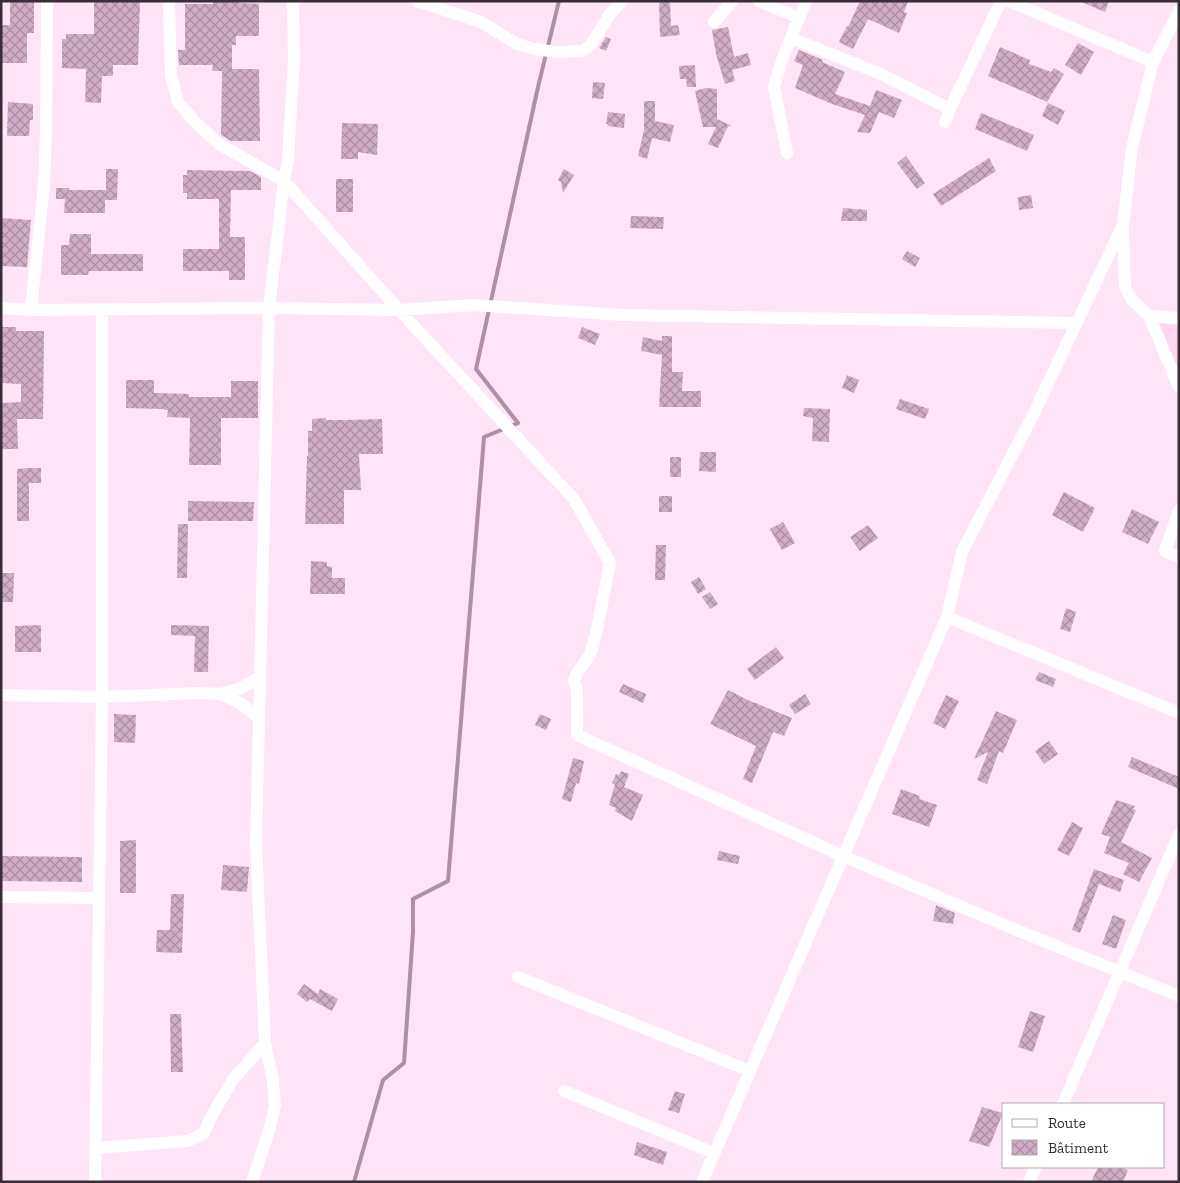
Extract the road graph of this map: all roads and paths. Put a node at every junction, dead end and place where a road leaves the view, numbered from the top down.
1 (47, 1) edge
2 (169, 1) edge
3 (293, 1) edge
4 (417, 1) edge
5 (622, 1) edge
6 (732, 1) edge
7 (759, 1) edge
8 (806, 1) edge
9 (1001, 1) edge
10 (1009, 1) edge
11 (1179, 11) edge
12 (799, 18) junction
13 (714, 22) dead end
14 (791, 38) junction
15 (1153, 62) junction
16 (950, 109) junction
17 (945, 122) dead end
18 (786, 153) dead end
19 (284, 181) junction
20 (1123, 225) junction
21 (1, 308) edge
22 (269, 308) junction
23 (31, 310) junction
24 (102, 310) junction
25 (399, 310) junction
26 (1149, 316) junction
27 (1179, 318) edge
28 (1077, 323) junction
29 (1179, 387) edge
30 (1179, 510) edge
31 (1179, 557) edge
32 (947, 617) junction
33 (260, 677) junction
34 (221, 694) junction
35 (1, 695) edge
36 (102, 697) junction
37 (1179, 713) edge
38 (259, 718) junction
39 (1179, 834) edge
40 (843, 856) junction
41 (1, 897) edge
42 (99, 898) junction
43 (1121, 972) junction
44 (518, 977) dead end
45 (1179, 996) edge
46 (265, 1042) junction
47 (750, 1071) junction
48 (564, 1091) dead end
49 (1063, 1103) edge
50 (95, 1148) junction
51 (714, 1153) junction
52 (1036, 1168) edge
53 (95, 1182) edge
54 (252, 1182) edge
55 (702, 1182) edge
56 (1029, 1182) edge

1 - 23 street
2 - 19 street
3 - 19 street
4 - 5 street
6 - 13 street
7 - 12 street
8 - 12 street
9 - 16 street
10 - 15 street
11 - 15 street
12 - 14 street
14 - 16 street
14 - 18 street
15 - 20 street
16 - 17 street
19 - 22 street
19 - 25 street
20 - 26 street
20 - 28 street
21 - 23 street
22 - 24 street
22 - 25 street
22 - 33 street
23 - 24 street
24 - 36 street
25 - 28 street
25 - 40 street
26 - 27 street
26 - 29 street
28 - 32 street
30 - 31 street
32 - 37 street
32 - 40 street
33 - 34 street
33 - 38 street
34 - 36 street
34 - 38 street
35 - 36 street
36 - 42 street
38 - 46 street
39 - 43 street
40 - 43 street
40 - 47 street
41 - 42 street
42 - 50 street
43 - 45 street
43 - 49 street
44 - 47 street
46 - 50 street
46 - 54 street
47 - 51 street
48 - 51 street
50 - 53 street
51 - 55 street
52 - 56 street

